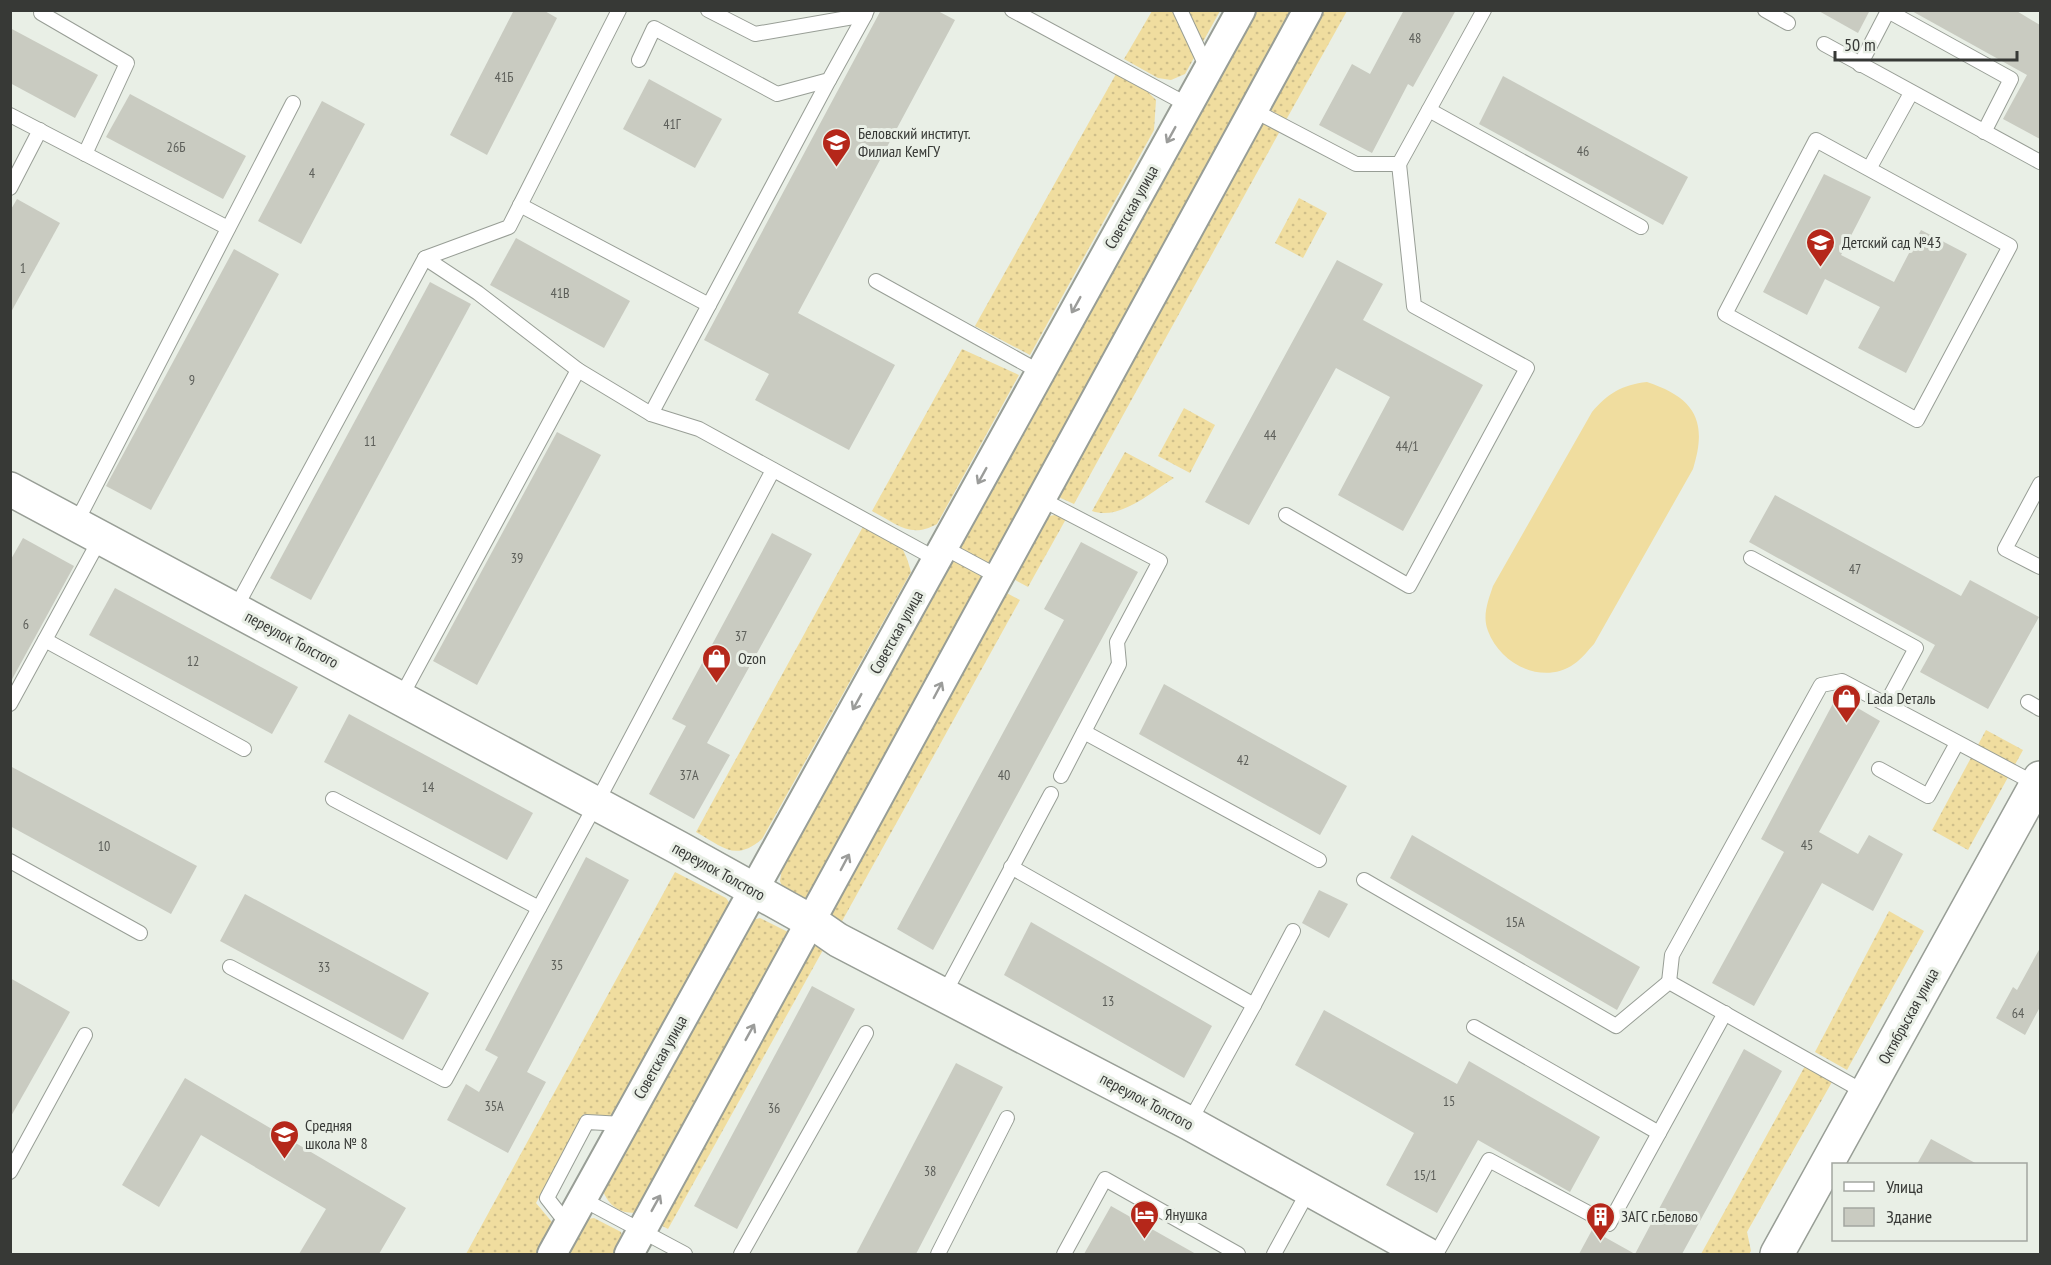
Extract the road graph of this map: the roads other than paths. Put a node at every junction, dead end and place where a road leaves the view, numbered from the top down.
1 (619, 10) edge
2 (708, 10) edge
3 (1180, 10) edge
4 (1241, 10) edge
5 (1308, 10) edge
6 (1484, 10) edge
7 (1765, 10) edge
8 (41, 13) dead end
9 (866, 13) edge
10 (1022, 13) edge
11 (1788, 23) dead end
12 (1824, 44) dead end
13 (639, 60) dead end
14 (1860, 65) junction
15 (1208, 70) junction
16 (829, 80) junction
17 (1911, 93) junction
18 (293, 103) dead end
19 (1188, 105) junction
20 (1254, 110) junction
21 (1429, 110) junction
22 (10, 115) edge
23 (40, 130) junction
24 (1984, 132) junction
25 (85, 153) junction
26 (2040, 162) edge
27 (1399, 164) junction
28 (1869, 169) junction
29 (10, 188) edge
30 (520, 205) junction
31 (1641, 227) dead end
32 (228, 228) junction
33 (425, 258) junction
34 (876, 281) dead end
35 (709, 305) junction
36 (578, 370) junction
37 (1040, 372) junction
38 (651, 414) junction
39 (773, 470) junction
40 (2040, 484) edge
41 (10, 489) edge
42 (1041, 499) junction
43 (1286, 515) dead end
44 (88, 532) junction
45 (939, 553) junction
46 (1751, 558) dead end
47 (2040, 567) edge
48 (999, 577) junction
49 (235, 609) junction
50 (45, 640) junction
51 (401, 697) junction
52 (10, 704) edge
53 (1886, 704) junction
54 (1084, 732) junction
55 (1957, 742) junction
56 (244, 749) dead end
57 (1879, 769) dead end
58 (1061, 776) dead end
59 (2039, 782) edge
60 (1051, 794) dead end
61 (333, 799) dead end
62 (596, 804) junction
63 (1319, 860) dead end
64 (10, 861) edge
65 (1011, 867) junction
66 (1365, 880) dead end
67 (753, 889) junction
68 (539, 908) junction
69 (812, 922) junction
70 (1293, 931) dead end
71 (140, 933) dead end
72 (230, 967) dead end
73 (1669, 982) junction
74 (943, 996) junction
75 (1254, 1005) junction
76 (1725, 1013) junction
77 (1474, 1027) dead end
78 (866, 1033) dead end
79 (85, 1035) dead end
80 (1866, 1093) junction
81 (1007, 1118) dead end
82 (1189, 1123) junction
83 (623, 1124) junction
84 (1659, 1133) junction
85 (10, 1172) edge
86 (1309, 1190) junction
87 (582, 1199) junction
88 (568, 1225) junction
89 (635, 1243) edge
90 (552, 1254) edge
91 (685, 1254) edge
92 (741, 1254) edge
93 (938, 1254) edge
94 (1064, 1254) edge
95 (1238, 1254) edge
96 (1274, 1254) edge
97 (1426, 1254) edge
98 (1436, 1254) edge
99 (1777, 1254) edge

1 - 30 lane
2 - 9 lane
3 - 15 lane
4 - 15 street, Советская улица
5 - 20 street
6 - 21 lane
7 - 11 lane
8 - 25 lane
9 - 16 lane
10 - 19 lane
12 - 14 lane
13 - 16 lane
14 - 17 lane
14 - 24 lane
15 - 19 street, Советская улица
16 - 35 lane
17 - 24 lane
17 - 28 lane
18 - 32 lane
19 -> 37 street, Советская улица
20 - 27 lane
20 - 42 street
21 - 27 lane
21 - 31 lane
22 - 23 lane
23 - 25 lane
23 - 29 lane
24 - 26 lane
25 - 32 lane
27 - 43 lane
28 - 28 lane
30 - 33 lane
30 - 35 lane
32 - 44 lane
33 - 36 lane
33 - 49 lane
34 - 37 lane
35 - 38 lane
36 - 38 lane
36 - 51 lane
37 -> 45 street, Советская улица
38 - 39 lane
39 - 45 lane
39 - 62 lane
40 - 47 lane
41 - 44 street, переулок Толстого
42 - 48 street
42 - 54 lane
44 - 49 street, переулок Толстого
44 - 50 lane
45 - 48 lane
45 -> 67 street, Советская улица
46 - 53 lane
69 -> 48 street
49 - 51 street, переулок Толстого
50 - 52 lane
50 - 56 lane
51 - 62 street, переулок Толстого
53 - 55 lane
53 - 73 lane
54 - 58 lane
54 - 63 lane
55 - 57 lane
55 - 59 lane
59 - 80 street, Октябрьская улица
60 - 65 lane
61 - 68 lane
62 - 67 street, переулок Толстого
62 - 68 lane
64 - 71 lane
65 - 74 lane
65 - 75 lane
66 - 73 lane
67 - 69 street, переулок Толстого
67 - 83 street, Советская улица
68 - 72 lane
69 - 74 street, переулок Толстого
89 -> 69 street
70 - 75 lane
73 - 76 lane
74 - 82 street, переулок Толстого
75 - 82 lane
76 - 80 lane
76 - 84 lane
77 - 84 lane
78 - 92 lane
79 - 85 lane
80 - 99 street, Октябрьская улица
81 - 93 lane
82 - 86 street, переулок Толстого
83 - 87 street, Советская улица
83 - 88 lane
84 - 98 lane
86 - 96 lane
86 - 97 street, переулок Толстого
87 - 88 street, Советская улица
87 - 89 lane
88 - 90 street, Советская улица
89 - 91 lane
94 - 95 lane

